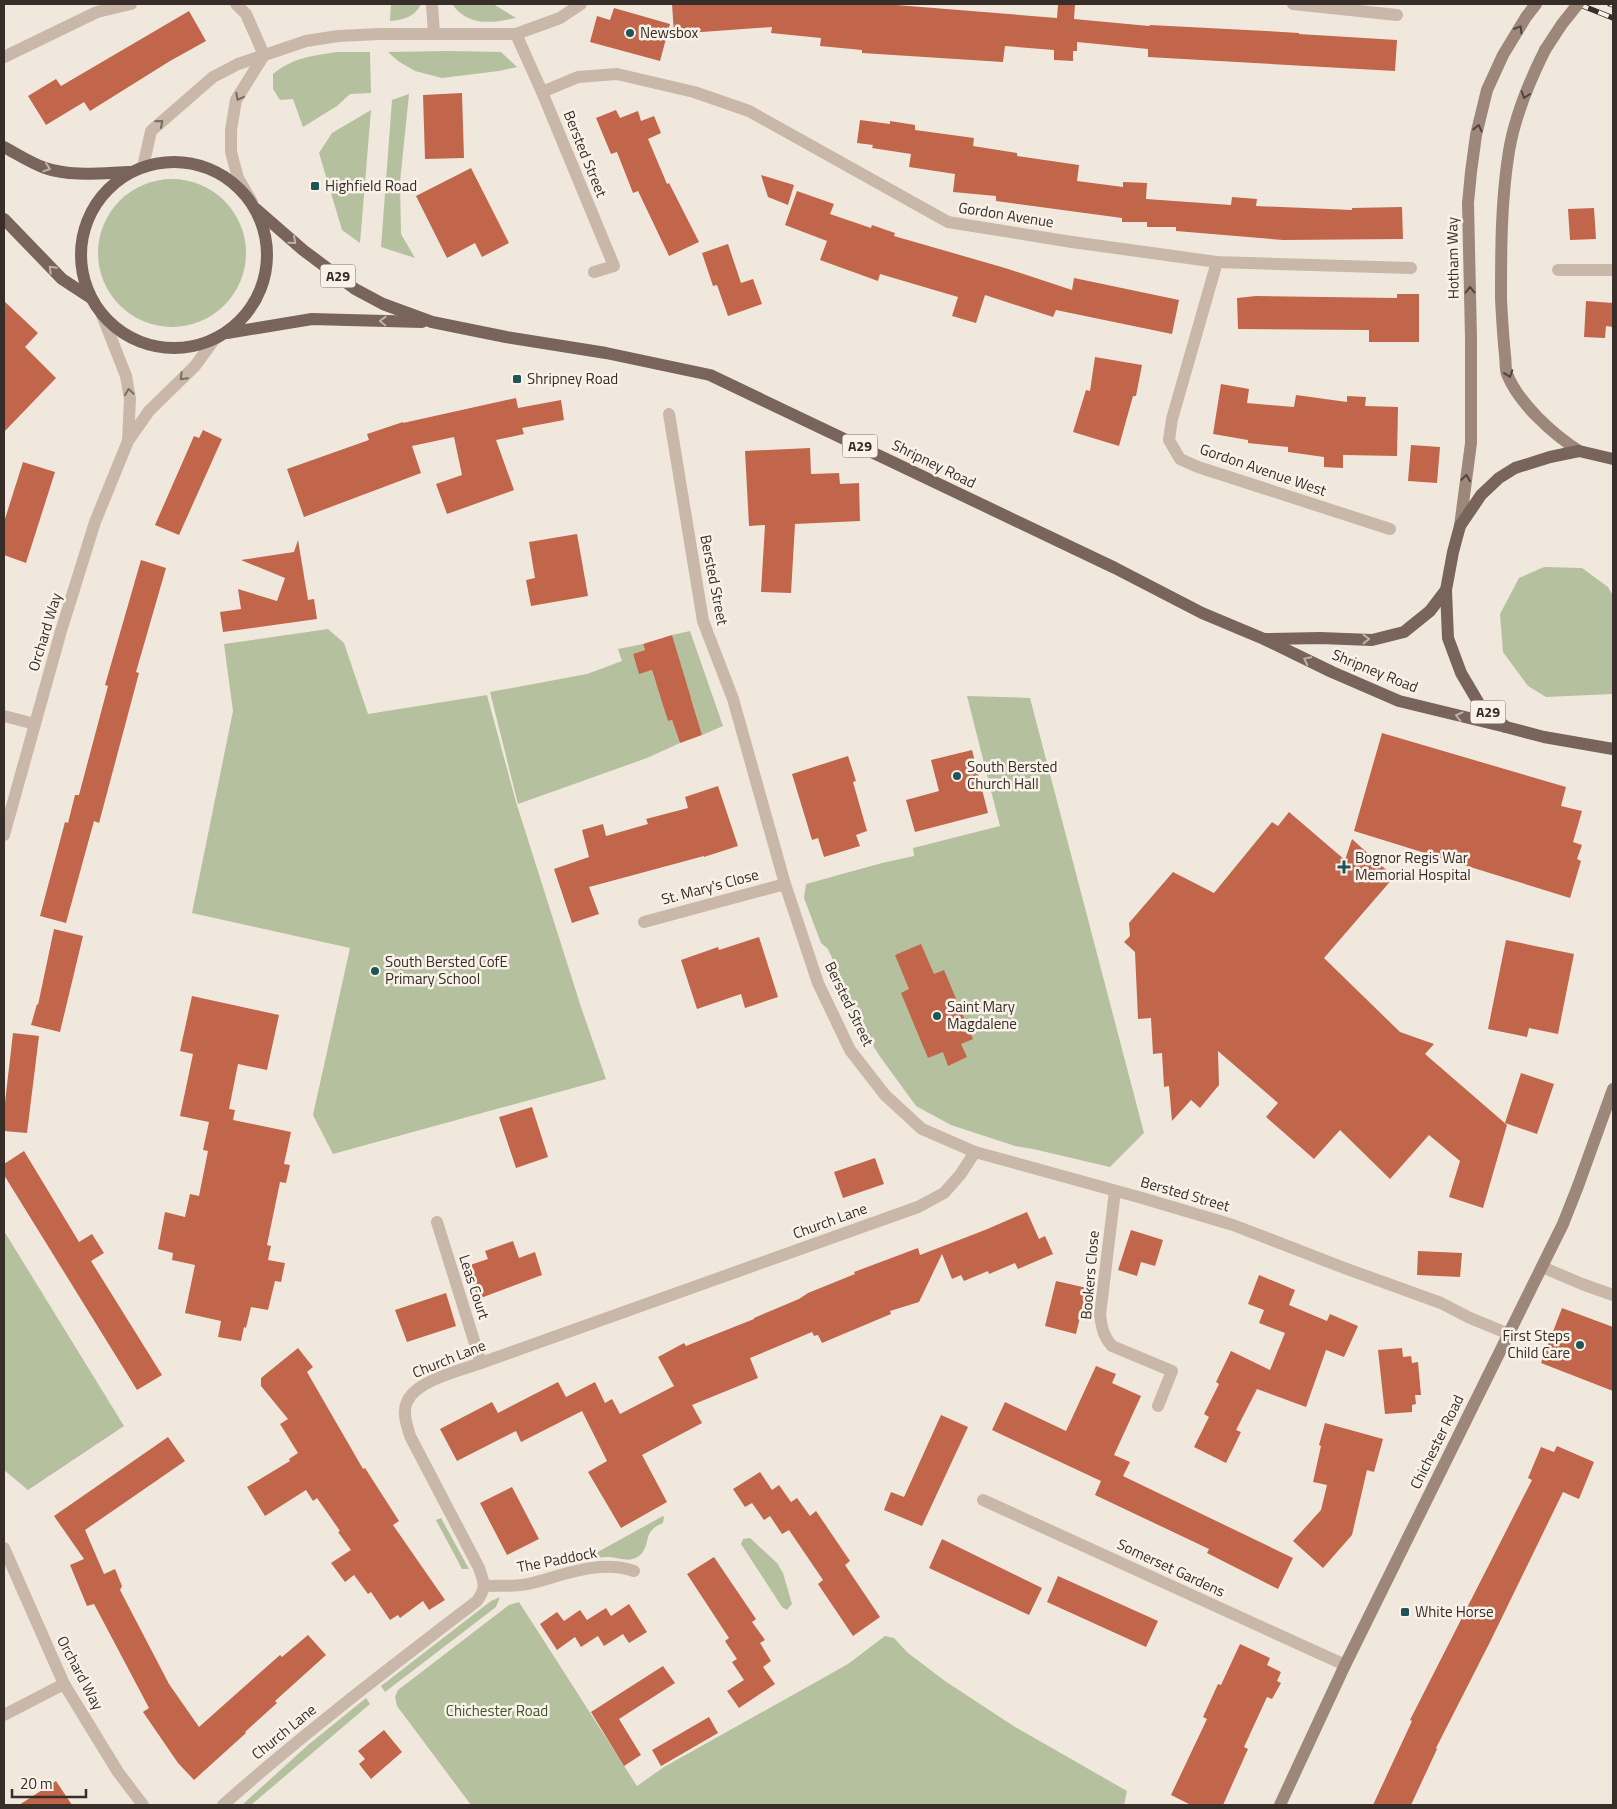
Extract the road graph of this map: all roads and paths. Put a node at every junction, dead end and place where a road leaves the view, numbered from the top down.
1 (130, 4) edge
2 (236, 4) edge
3 (432, 4) edge
4 (581, 4) edge
5 (1293, 4) edge
6 (1536, 4) edge
7 (1578, 4) edge
8 (1397, 15) dead end
9 (434, 34) junction
10 (516, 34) junction
11 (264, 55) junction
12 (4, 57) edge
13 (542, 92) junction
14 (4, 147) edge
15 (143, 167) junction
16 (130, 172) junction
17 (254, 206) junction
18 (4, 219) edge
19 (1217, 262) junction
20 (1410, 268) dead end
21 (1558, 270) dead end
22 (1613, 270) edge
23 (594, 272) dead end
24 (91, 298) junction
25 (102, 315) junction
26 (432, 322) junction
27 (227, 333) junction
28 (214, 340) junction
29 (668, 414) dead end
30 (128, 441) junction
31 (1579, 451) junction
32 (1613, 459) edge
33 (1460, 526) junction
34 (1390, 530) dead end
35 (1446, 590) junction
36 (1264, 639) junction
37 (4, 716) edge
38 (34, 724) junction
39 (1506, 728) junction
40 (1613, 749) edge
41 (4, 835) edge
42 (785, 884) junction
43 (644, 922) dead end
44 (1613, 1089) edge
45 (975, 1152) junction
46 (1115, 1191) junction
47 (437, 1222) dead end
48 (1542, 1267) junction
49 (1613, 1295) edge
50 (1509, 1334) junction
51 (481, 1363) junction
52 (1158, 1406) dead end
53 (984, 1500) dead end
54 (4, 1548) edge
55 (634, 1572) dead end
56 (485, 1586) junction
57 (1345, 1665) junction
58 (64, 1684) junction
59 (4, 1715) edge
60 (143, 1805) edge
61 (223, 1805) edge
62 (1280, 1805) edge

1 - 12 street
2 - 11 street
3 - 9 street
4 - 10 street
5 - 8 street
33 -> 6 main road, Hotham Way
7 -> 31 main road, bridge
9 - 10 street
9 - 11 street
10 - 13 street, Bersted Street
15 -> 11 street
11 -> 17 street
13 - 19 street, Gordon Avenue
13 - 23 street, Bersted Street
14 -> 16 main road, Shripney Road
15 - 16 main road, Shripney Road
15 - 17 main road, Shripney Road
16 - 24 main road, Shripney Road
17 -> 26 main road, Shripney Road / A29
17 - 27 main road, Shripney Road
24 -> 18 main road, Shripney Road
19 - 20 street, Gordon Avenue
19 - 34 street, Gordon Avenue West
21 - 22 street
24 - 25 main road, Shripney Road
25 - 28 main road, Shripney Road
30 -> 25 street
26 -> 27 main road, Shripney Road / A29
26 - 36 main road, Shripney Road / A29
27 - 28 main road, Shripney Road
28 -> 30 street
29 - 42 street, Bersted Street
30 - 38 street, Orchard Way
31 - 32 main road, A29
31 - 33 main road, A29
33 - 35 main road, A29
36 -> 35 main road, Shripney Road / A29
35 - 39 main road, A29
39 -> 36 main road, Shripney Road / A29
37 - 38 street
38 - 41 street, Orchard Way
39 - 40 main road, A29
42 - 43 street, St. Mary's Close
42 - 45 street, Bersted Street
44 - 48 main road, Chichester Road
45 - 46 street, Bersted Street
45 - 51 street, Church Lane
46 - 50 street, Bersted Street
46 - 52 street, Bookers Close
47 - 51 street, Leas Court
48 - 49 street
48 - 50 main road, Chichester Road
50 - 57 main road, Chichester Road
51 - 56 street, Church Lane
53 - 57 street, Somerset Gardens
54 - 58 street, Orchard Way
55 - 56 street, The Paddock
56 - 61 street, Church Lane
57 - 62 main road, Chichester Road
58 - 59 street
58 - 60 street, Orchard Way

